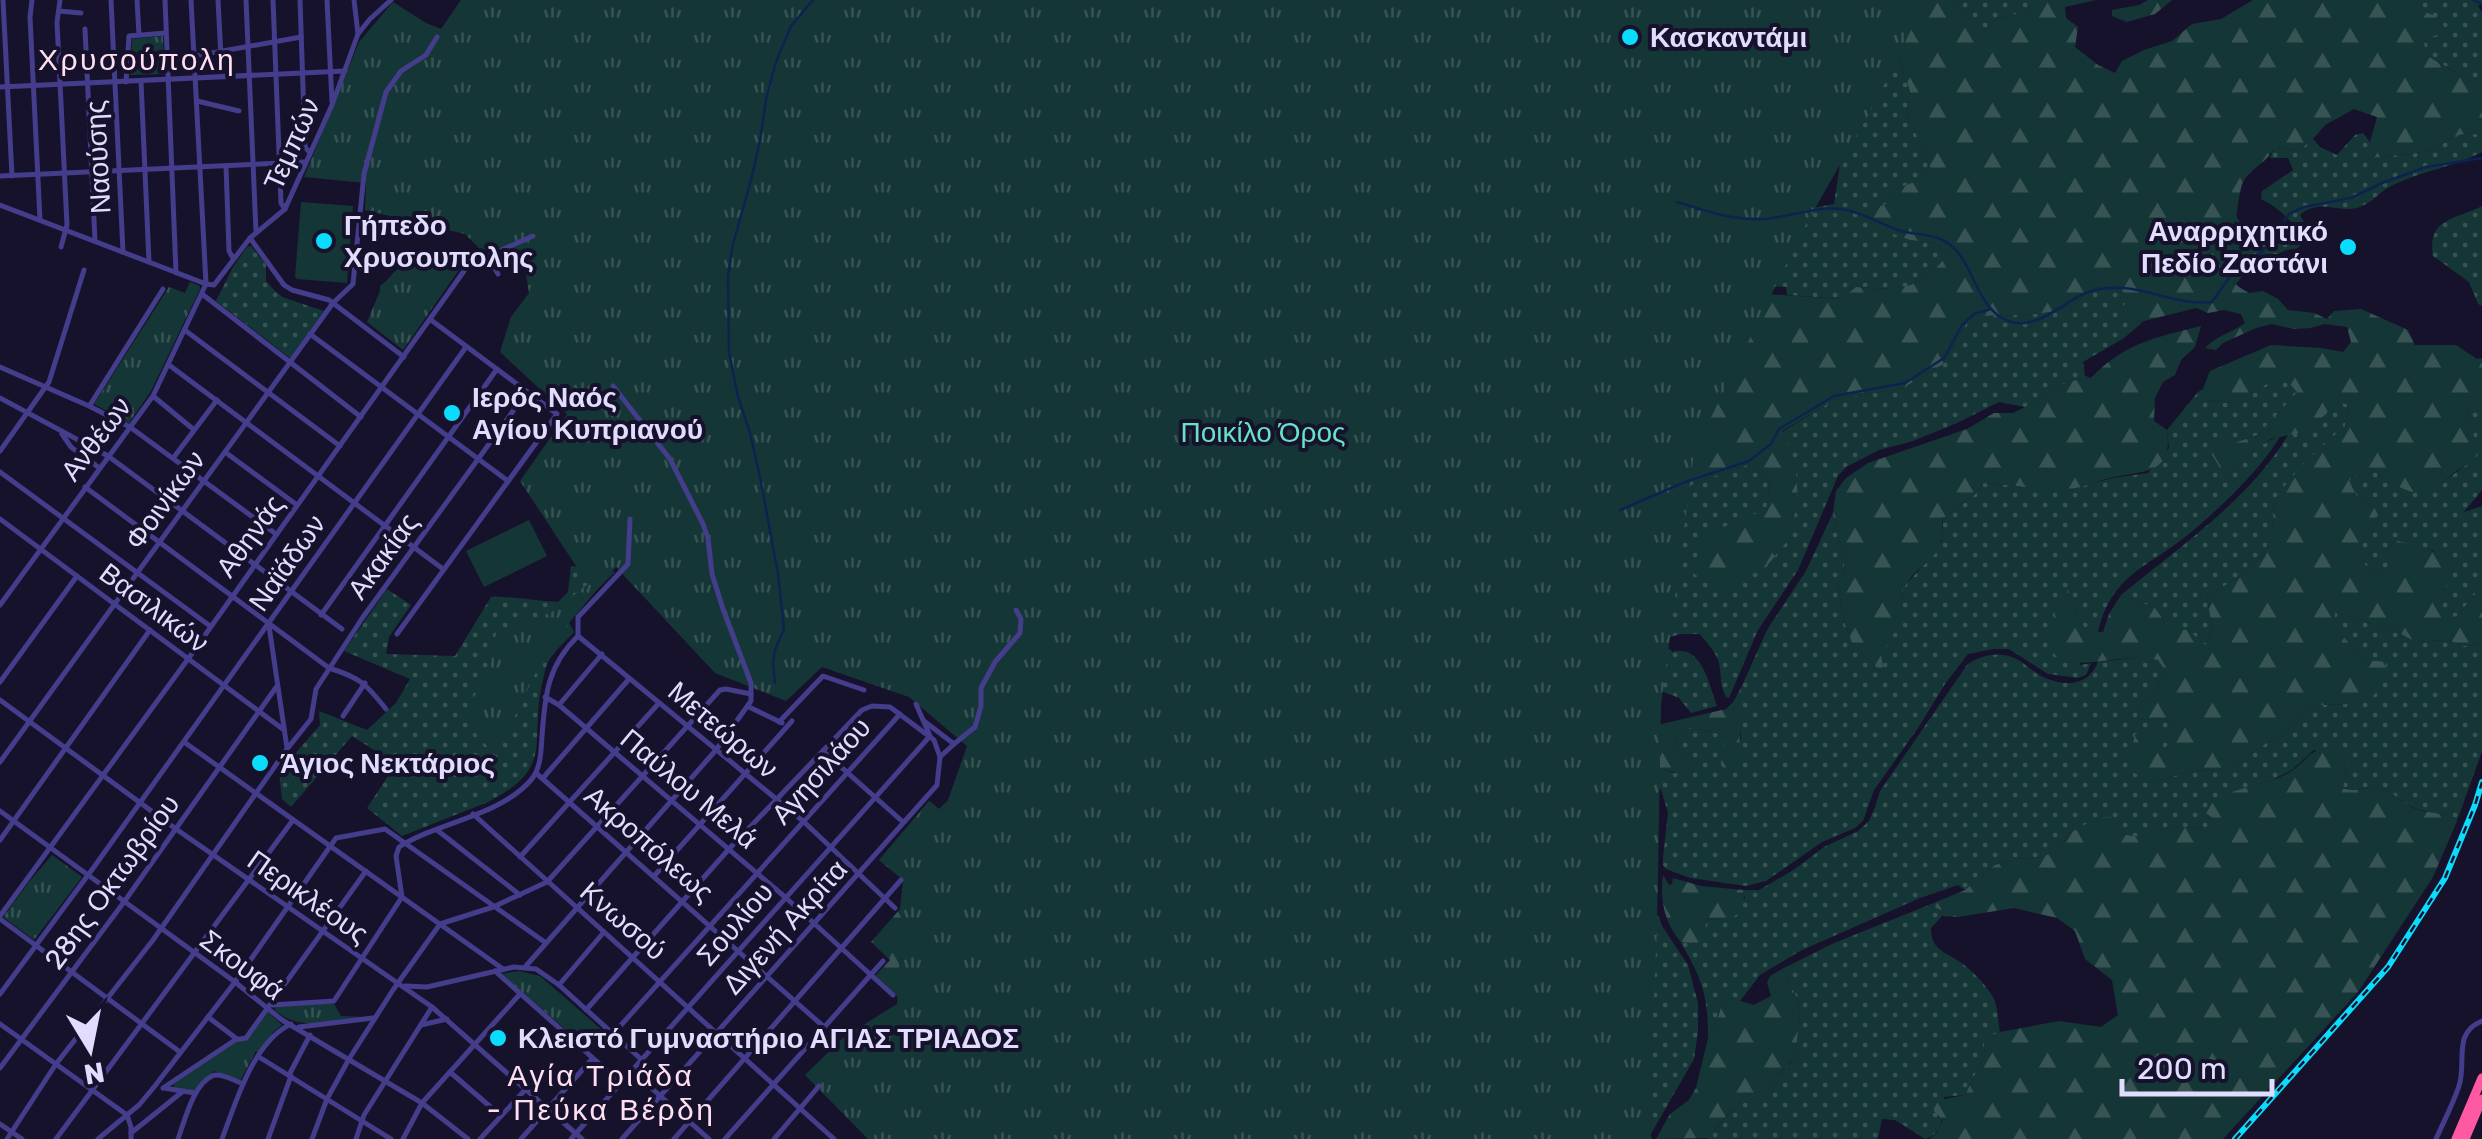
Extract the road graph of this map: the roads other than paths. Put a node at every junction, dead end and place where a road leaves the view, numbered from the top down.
1 (32, 0) edge
2 (60, 0) edge
3 (110, 0) edge
4 (137, 0) edge
5 (164, 0) edge
6 (191, 0) edge
7 (218, 0) edge
8 (246, 0) edge
9 (272, 0) edge
10 (300, 0) edge
11 (327, 0) edge
12 (354, 0) edge
13 (391, 0) edge
14 (2, 3) edge
15 (59, 11) junction
16 (81, 13) dead end
17 (86, 28) dead end
18 (166, 33) junction
19 (358, 34) junction
20 (139, 35) junction
21 (437, 36) dead end
22 (302, 37) junction
23 (274, 42) junction
24 (248, 46) junction
25 (220, 51) junction
26 (194, 56) junction
27 (168, 60) junction
28 (345, 71) junction
29 (330, 72) junction
30 (303, 73) junction
31 (276, 75) junction
32 (222, 76) junction
33 (248, 76) junction
34 (195, 78) junction
35 (168, 80) junction
36 (141, 81) junction
37 (114, 82) junction
38 (126, 82) junction
39 (88, 83) junction
40 (61, 84) junction
41 (34, 85) junction
42 (4, 87) edge
43 (196, 101) junction
44 (332, 105) junction
45 (239, 111) dead end
46 (310, 153) junction
47 (305, 162) junction
48 (280, 163) junction
49 (253, 164) junction
50 (226, 166) junction
51 (199, 167) junction
52 (172, 168) junction
53 (145, 170) junction
54 (118, 171) junction
55 (92, 172) junction
56 (65, 173) junction
57 (38, 174) junction
58 (0, 176) edge
59 (12, 176) junction
60 (0, 205) edge
61 (285, 208) junction
62 (40, 220) junction
63 (66, 230) junction
64 (253, 236) junction
65 (533, 236) dead end
66 (95, 241) junction
67 (61, 247) dead end
68 (123, 252) junction
69 (497, 252) junction
70 (234, 258) junction
71 (479, 258) junction
72 (489, 259) junction
73 (149, 262) junction
74 (84, 270) dead end
75 (176, 272) junction
76 (498, 274) dead end
77 (206, 284) junction
78 (162, 289) dead end
79 (202, 294) junction
80 (333, 303) junction
81 (430, 320) junction
82 (185, 330) junction
83 (310, 334) junction
84 (466, 347) junction
85 (404, 357) junction
86 (290, 363) junction
87 (169, 364) junction
88 (0, 367) edge
89 (497, 369) junction
90 (612, 386) dead end
91 (47, 387) junction
92 (382, 388) junction
93 (527, 392) junction
94 (268, 393) junction
95 (152, 396) junction
96 (217, 400) junction
97 (0, 402) edge
98 (89, 406) junction
99 (27, 414) junction
100 (418, 414) junction
101 (361, 417) junction
102 (246, 422) junction
103 (130, 427) junction
104 (194, 430) junction
105 (61, 432) junction
106 (448, 437) junction
107 (340, 446) junction
108 (0, 451) edge
109 (224, 452) junction
110 (108, 456) junction
111 (173, 459) junction
112 (478, 459) junction
113 (99, 468) junction
114 (0, 472) edge
115 (318, 476) junction
116 (204, 481) junction
117 (508, 482) junction
118 (85, 487) junction
119 (354, 503) junction
120 (297, 505) junction
121 (182, 510) junction
122 (63, 518) junction
123 (630, 519) dead end
124 (1, 522) edge
125 (385, 526) junction
126 (276, 534) junction
127 (160, 542) junction
128 (414, 548) junction
129 (41, 549) junction
130 (254, 565) junction
131 (444, 570) junction
132 (138, 572) junction
133 (78, 576) junction
134 (290, 592) junction
135 (232, 595) junction
136 (114, 604) junction
137 (0, 606) edge
138 (1016, 610) dead end
139 (321, 615) junction
140 (269, 623) junction
141 (210, 626) junction
142 (342, 629) dead end
143 (150, 630) junction
144 (397, 634) dead end
145 (578, 636) junction
146 (602, 654) junction
147 (188, 659) junction
148 (329, 668) junction
149 (630, 678) junction
150 (0, 682) edge
151 (365, 683) junction
152 (224, 686) junction
153 (277, 686) junction
154 (864, 690) dead end
155 (753, 694) junction
156 (545, 698) junction
157 (0, 700) edge
158 (658, 703) junction
159 (916, 704) dead end
160 (559, 705) junction
161 (748, 707) junction
162 (386, 710) dead end
163 (260, 712) junction
164 (900, 714) junction
165 (343, 716) dead end
166 (922, 719) junction
167 (29, 722) junction
168 (779, 722) junction
169 (688, 727) junction
170 (587, 728) junction
171 (284, 730) junction
172 (930, 736) junction
173 (184, 742) junction
174 (954, 744) junction
175 (67, 748) junction
176 (287, 750) junction
177 (716, 750) junction
178 (823, 750) junction
179 (614, 752) junction
180 (940, 757) junction
181 (0, 762) edge
182 (220, 768) junction
183 (847, 772) junction
184 (745, 774) junction
185 (104, 775) junction
186 (539, 776) junction
187 (642, 776) junction
188 (256, 794) junction
189 (875, 797) junction
190 (776, 799) junction
191 (671, 800) junction
192 (140, 802) junction
193 (570, 803) junction
194 (0, 811) edge
195 (473, 814) junction
196 (294, 820) junction
197 (14, 821) junction
198 (802, 821) junction
199 (904, 822) junction
200 (699, 824) junction
201 (597, 826) junction
202 (176, 829) junction
203 (437, 830) junction
204 (0, 840) edge
205 (406, 842) junction
206 (330, 846) junction
207 (830, 846) junction
208 (52, 848) junction
209 (729, 849) junction
210 (627, 852) junction
211 (213, 855) junction
212 (520, 857) junction
213 (366, 871) junction
214 (757, 872) junction
215 (859, 874) junction
216 (88, 875) junction
217 (654, 876) junction
218 (250, 880) junction
219 (901, 880) dead end
220 (547, 882) junction
221 (520, 895) junction
222 (402, 896) junction
223 (785, 897) junction
224 (885, 898) junction
225 (684, 901) junction
226 (124, 902) junction
227 (287, 907) junction
228 (493, 907) junction
229 (578, 908) junction
230 (895, 908) dead end
231 (0, 918) edge
232 (440, 924) junction
233 (814, 924) junction
234 (710, 925) junction
235 (161, 929) junction
236 (322, 932) junction
237 (604, 932) junction
238 (546, 943) junction
239 (36, 946) junction
240 (840, 949) junction
241 (738, 950) junction
242 (196, 954) junction
243 (634, 957) junction
244 (360, 958) junction
245 (882, 961) dead end
246 (526, 966) junction
247 (504, 969) junction
248 (495, 971) junction
249 (72, 973) junction
250 (870, 974) junction
251 (766, 975) junction
252 (660, 981) junction
253 (234, 982) junction
254 (398, 983) junction
255 (559, 986) junction
256 (0, 994) edge
257 (520, 994) junction
258 (893, 995) dead end
259 (107, 998) junction
260 (796, 1002) junction
261 (270, 1007) junction
262 (432, 1007) junction
263 (688, 1008) junction
264 (586, 1010) junction
265 (208, 1017) junction
266 (374, 1018) junction
267 (447, 1019) junction
268 (2482, 1021) edge
269 (0, 1024) edge
270 (143, 1025) junction
271 (420, 1025) junction
272 (294, 1026) junction
273 (824, 1026) junction
274 (613, 1034) junction
275 (716, 1034) junction
276 (310, 1035) junction
277 (21, 1039) junction
278 (237, 1039) junction
279 (476, 1043) junction
280 (180, 1052) junction
281 (258, 1058) junction
282 (593, 1058) junction
283 (349, 1059) junction
284 (642, 1060) junction
285 (745, 1060) junction
286 (56, 1064) junction
287 (0, 1068) edge
288 (632, 1070) junction
289 (450, 1072) junction
290 (290, 1076) junction
291 (2482, 1078) edge
292 (385, 1082) junction
293 (622, 1083) junction
294 (243, 1084) junction
295 (774, 1085) junction
296 (819, 1086) dead end
297 (154, 1087) junction
298 (164, 1088) junction
299 (526, 1088) junction
300 (92, 1091) junction
301 (182, 1092) junction
302 (195, 1093) junction
303 (661, 1096) junction
304 (327, 1099) junction
305 (2482, 1099) edge
306 (422, 1104) junction
307 (548, 1109) junction
308 (801, 1109) junction
309 (127, 1115) junction
310 (501, 1116) junction
311 (362, 1121) junction
312 (690, 1121) junction
313 (0, 1124) edge
314 (9, 1136) edge
315 (131, 1136) edge
316 (573, 1136) edge
317 (830, 1137) edge
318 (22, 1139) edge
319 (56, 1139) edge
320 (98, 1139) edge
321 (178, 1139) edge
322 (222, 1139) edge
323 (268, 1139) edge
324 (312, 1139) edge
325 (356, 1139) edge
326 (392, 1139) edge
327 (403, 1139) edge
328 (468, 1139) edge
329 (480, 1139) edge
330 (521, 1139) edge
331 (582, 1139) edge
332 (622, 1139) edge
333 (674, 1139) edge
334 (709, 1139) edge
335 (725, 1139) edge
336 (774, 1139) edge
337 (2436, 1139) edge
338 (2456, 1139) edge
339 (2465, 1139) edge

1 - 41 street
2 - 15 street
3 - 37 street, Ναούσης
4 - 20 street
5 - 18 street
6 - 26 street
7 - 25 street
8 - 24 street
9 - 23 street
10 - 22 street
11 - 29 street
12 - 19 street
13 - 19 street, Τεμπών
14 - 42 street
15 - 16 street
15 - 40 street
17 - 39 street
18 - 20 street
18 - 27 street
19 - 28 street, Τεμπών
20 - 38 street
21 - 80 street, Φοινίκων
22 - 23 street
22 - 30 street
23 - 24 street
23 - 31 street
24 - 25 street
24 - 33 street
25 - 26 street
25 - 32 street
26 - 27 street
26 - 34 street
27 - 35 street
28 - 29 street
28 - 44 street, Τεμπών
29 - 30 street
29 - 44 street
30 - 31 street
30 - 46 street
31 - 33 street
31 - 48 street
32 - 33 street
32 - 34 street
33 - 49 street
34 - 35 street
34 - 43 street
35 - 36 street
35 - 52 street
36 - 38 street
36 - 53 street
37 - 38 street
37 - 39 street
37 - 54 street, Ναούσης
39 - 40 street
39 - 55 street
40 - 41 street
40 - 56 street
41 - 42 street
41 - 57 street
42 - 59 street
43 - 45 street
43 - 51 street
44 - 46 street, Τεμπών
46 - 47 street, Τεμπών
47 - 48 street
47 - 61 street, Τεμπών
48 - 49 street
48 - 61 street
49 - 50 street
49 - 64 street
50 - 51 street
50 - 70 street
51 - 52 street
51 - 77 street
52 - 53 street
52 - 75 street
53 - 54 street
53 - 73 street
54 - 55 street
54 - 68 street, Ναούσης
55 - 56 street
55 - 66 street
56 - 57 street
56 - 63 street
57 - 59 street
57 - 62 street
58 - 59 street
60 - 62 street
61 - 64 street, Τεμπών
62 - 63 street
63 - 66 street
63 - 67 street
64 - 70 street, Τεμπών
64 - 80 street
65 - 69 street
66 - 68 street
68 - 73 street
69 - 71 street
69 - 72 street
70 - 77 street, Τεμπών
71 - 72 street
71 - 81 street, Αθηνάς
72 - 76 street
73 - 75 street
74 - 91 street
75 - 77 street
77 - 79 street, Ανθέων
78 - 98 street
79 - 82 street, Ανθέων
79 - 86 street
80 - 83 street, Φοινίκων
80 - 85 street
81 - 84 street
81 - 85 street, Αθηνάς
82 - 87 street, Ανθέων
82 - 94 street
83 - 86 street, Φοινίκων
83 - 92 street
84 - 89 street
84 - 100 street, Ναϊάδων
85 - 92 street, Αθηνάς
86 - 94 street, Φοινίκων
86 - 101 street
87 - 95 street, Ανθέων
87 - 96 street
88 - 91 street
89 - 93 street
89 - 106 street
90 - 155 street
91 - 98 street
91 - 99 street
92 - 100 street
92 - 101 street, Αθηνάς
93 - 112 street, Ακακίας
93 - 117 street
94 - 102 street, Φοινίκων
94 - 107 street
95 - 103 street, Ανθέων
95 - 104 street
96 - 102 street
96 - 104 street
97 - 99 street
98 - 103 street
99 - 105 street
99 - 108 street
100 - 106 street
100 - 119 street, Ναϊάδων
101 - 107 street, Αθηνάς
102 - 109 street, Φοινίκων
102 - 115 street
103 - 110 street, Ανθέων
103 - 111 street
104 - 111 street
105 - 110 street
105 - 113 street
106 - 112 street
106 - 125 street
107 - 115 street, Αθηνάς
109 - 116 street, Φοινίκων
109 - 120 street
110 - 113 street, Ανθέων
110 - 121 street
111 - 116 street
112 - 117 street
112 - 128 street, Ακακίας
113 - 118 street, Ανθέων
114 - 122 street
115 - 119 street
115 - 120 street, Αθηνάς
116 - 121 street, Φοινίκων
116 - 126 street
117 - 131 street
118 - 122 street, Ανθέων
118 - 127 street
119 - 125 street
119 - 134 street, Ναϊάδων
120 - 126 street, Αθηνάς
121 - 127 street, Φοινίκων
121 - 130 street
122 - 129 street, Ανθέων
122 - 132 street
123 - 145 street
124 - 129 street, Βασιλικών
125 - 128 street
125 - 139 street
126 - 130 street, Αθηνάς
127 - 132 street, Φοινίκων
127 - 135 street
128 - 131 street
128 - 148 street, Ακακίας
129 - 133 street, Βασιλικών
129 - 137 street, Ανθέων
130 - 134 street
130 - 135 street, Αθηνάς
131 - 144 street
132 - 136 street, Φοινίκων
132 - 141 street
133 - 136 street, Βασιλικών
133 - 150 street
134 - 139 street
134 - 140 street, Ναϊάδων
135 - 140 street
135 - 141 street, Αθηνάς
136 - 143 street, Βασιλικών
136 - 167 street, Φοινίκων
138 - 174 street
139 - 142 street
140 - 148 street
140 - 152 street, Ναϊάδων
140 - 153 street
141 - 147 street, Αθηνάς
143 - 147 street, Βασιλικών
143 - 175 street
145 - 146 street, Μετεώρων
145 - 156 street
146 - 149 street, Μετεώρων
146 - 160 street
147 - 152 street, Βασιλικών
147 - 185 street, Αθηνάς
148 - 151 street
148 - 176 street, Ακακίας
149 - 158 street, Μετεώρων
149 - 170 street
151 - 162 street
151 - 165 street
152 - 163 street, Βασιλικών
152 - 173 street, Ναϊάδων
153 - 163 street, 28ης Οκτωβρίου
153 - 171 street
154 - 168 street
155 - 161 street
155 - 169 street
156 - 160 street, Παύλου Μελά
156 - 186 street
157 - 167 street, Περικλέους
158 - 169 street, Μετεώρων
158 - 179 street
159 - 166 street
160 - 170 street, Παύλου Μελά
161 - 168 street
161 - 177 street
163 - 171 street, Βασιλικών
163 - 182 street, 28ης Οκτωβρίου
164 - 172 street
164 - 178 street
164 - 183 street, Αγησιλάου
166 - 172 street
166 - 174 street
167 - 175 street, Περικλέους
167 - 181 street, Φοινίκων
168 - 184 street
169 - 177 street, Μετεώρων
169 - 187 street
170 - 179 street, Παύλου Μελά
170 - 186 street
171 - 176 street
172 - 180 street
172 - 189 street, Σουλίου
173 - 182 street
173 - 192 street, Ναϊάδων
174 - 180 street
175 - 185 street, Περικλέους
175 - 197 street
176 - 188 street, Ακακίας
177 - 184 street, Μετεώρων
177 - 191 street
178 - 183 street
178 - 190 street
179 - 187 street, Παύλου Μελά
179 - 193 street
180 - 199 street, Διγενή Ακρίτα
182 - 188 street
182 - 202 street, 28ης Οκτωβρίου
183 - 189 street
183 - 198 street, Αγησιλάου
184 - 190 street, Μετεώρων
184 - 200 street
185 - 192 street, Περικλέους
185 - 208 street, Αθηνάς
186 - 193 street, Ακροπόλεως
186 - 195 street
187 - 191 street, Παύλου Μελά
187 - 201 street
188 - 196 street
188 - 211 street, Ακακίας
189 - 199 street
189 - 207 street, Σουλίου
190 - 198 street, Μετεώρων
190 - 209 street
191 - 200 street, Παύλου Μελά
191 - 210 street
192 - 202 street, Περικλέους
192 - 216 street, Ναϊάδων
193 - 201 street, Ακροπόλεως
193 - 212 street
194 - 197 street, Σκουφά
195 - 203 street
195 - 212 street, Κνωσού
196 - 206 street
196 - 218 street
197 - 204 street
197 - 208 street, Σκουφά
198 - 207 street, Μετεώρων
198 - 214 street, Αγησιλάου
199 - 215 street, Διγενή Ακρίτα
200 - 209 street, Παύλου Μελά
200 - 217 street
201 - 210 street, Ακροπόλεως
201 - 220 street
202 - 211 street, Περικλέους
202 - 226 street, 28ης Οκτωβρίου
203 - 205 street
203 - 221 street
205 - 206 street
205 - 222 street
205 - 228 street
206 - 213 street
206 - 227 street
207 - 215 street, Μετεώρων
207 - 223 street, Σουλίου
208 - 216 street, Σκουφά
208 - 231 street, Αθηνάς
209 - 214 street, Παύλου Μελά
209 - 225 street
210 - 217 street, Ακροπόλεως
210 - 229 street
211 - 218 street, Περικλέους
211 - 235 street, Ακακίας
212 - 220 street, Κνωσού
213 - 222 street
213 - 236 street
214 - 223 street, Παύλου Μελά
214 - 234 street, Αγησιλάου
215 - 224 street, Μετεώρων
215 - 233 street, Διγενή Ακρίτα
216 - 226 street, Σκουφά
216 - 239 street, Ναϊάδων
217 - 225 street, Ακροπόλεως
218 - 227 street, Περικλέους
218 - 242 street
219 - 224 street
220 - 221 street
220 - 229 street, Κνωσού
221 - 228 street
222 - 232 street
222 - 244 street
223 - 233 street, Παύλου Μελά
223 - 241 street, Σουλίου
224 - 230 street, Μετεώρων
224 - 240 street
225 - 234 street, Ακροπόλεως
225 - 243 street
226 - 235 street, Σκουφά
226 - 249 street, 28ης Οκτωβρίου
227 - 236 street, Περικλέους
227 - 253 street
228 - 232 street
228 - 238 street
229 - 237 street, Κνωσού
229 - 238 street
231 - 239 street
232 - 247 street
232 - 254 street
233 - 240 street, Παύλου Μελά
233 - 251 street, Διγενή Ακρίτα
234 - 241 street, Ακροπόλεως
234 - 252 street, Αγησιλάου
235 - 242 street, Σκουφά
235 - 259 street, Ακακίας
236 - 244 street, Περικλέους
236 - 261 street
237 - 243 street, Κνωσού
237 - 255 street
238 - 246 street
239 - 249 street
239 - 256 street, Ναϊάδων
240 - 250 street, Παύλου Μελά
240 - 260 street
241 - 251 street, Ακροπόλεως
241 - 263 street, Σουλίου
242 - 253 street, Σκουφά
242 - 270 street
243 - 252 street, Κνωσού
243 - 264 street
244 - 254 street, Περικλέους
244 - 261 street
245 - 250 street
246 - 247 street
246 - 255 street
247 - 248 street
248 - 254 street
248 - 257 street
249 - 259 street
249 - 277 street, 28ης Οκτωβρίου
250 - 258 street, Παύλου Μελά
250 - 273 street
251 - 260 street, Ακροπόλεως
251 - 275 street, Διγενή Ακρίτα
252 - 263 street, Κνωσού
252 - 274 street, Αγησιλάου
253 - 261 street, Σκουφά
253 - 265 street
254 - 262 street, Περικλέους
254 - 266 street
255 - 264 street
257 - 279 street
257 - 282 street
259 - 270 street
259 - 286 street, Ακακίας
260 - 273 street, Ακροπόλεως
260 - 285 street
261 - 272 street, Σκουφά
261 - 278 street
262 - 267 street, Περικλέους
262 - 271 street
263 - 275 street, Κνωσού
263 - 284 street, Σουλίου
264 - 274 street
265 - 278 street
265 - 280 street
266 - 272 street
266 - 283 street
267 - 271 street
267 - 279 street, Περικλέους
268 - 337 street
269 - 277 street
270 - 280 street
270 - 300 street
271 - 292 street
272 - 276 street, Σκουφά
272 - 281 street
273 - 295 street
274 - 284 street
275 - 285 street, Κνωσού
275 - 303 street, Διγενή Ακρίτα
276 - 283 street, Σκουφά
276 - 290 street
277 - 286 street
277 - 287 street, 28ης Οκτωβρίου
278 - 298 street
279 - 289 street
279 - 299 street, Περικλέους
280 - 297 street
281 - 290 street
281 - 294 street
282 - 293 street
282 - 307 street
283 - 292 street, Σκουφά
283 - 304 street
284 - 288 street, Σουλίου
285 - 295 street, Κνωσού
285 - 312 street
286 - 300 street
286 - 314 street, Ακακίας
288 - 293 street, Σουλίου
288 - 303 street
289 - 306 street
289 - 310 street
290 - 304 street
290 - 323 street
291 - 338 highway
292 - 306 street, Σκουφά
292 - 311 street
293 - 316 street, Σουλίου
294 - 302 street
294 - 322 street
295 - 308 street, Κνωσού
295 - 335 street
296 - 308 street
297 - 298 street
297 - 309 street
298 - 301 street
299 - 307 street, Περικλέους
299 - 310 street
300 - 309 street
300 - 319 street
301 - 302 street
301 - 315 street
302 - 321 street
303 - 312 street
303 - 332 street, Διγενή Ακρίτα
304 - 311 street
304 - 324 street
305 - 339 highway
306 - 327 street
306 - 328 street, Σκουφά
307 - 316 street, Περικλέους
307 - 330 street
308 - 317 street, Κνωσού
308 - 336 street
309 - 315 street
309 - 320 street
310 - 329 street
311 - 325 street
311 - 326 street
312 - 333 street
312 - 334 street
313 - 314 street
314 - 318 street
316 - 331 street, Περικλέους

